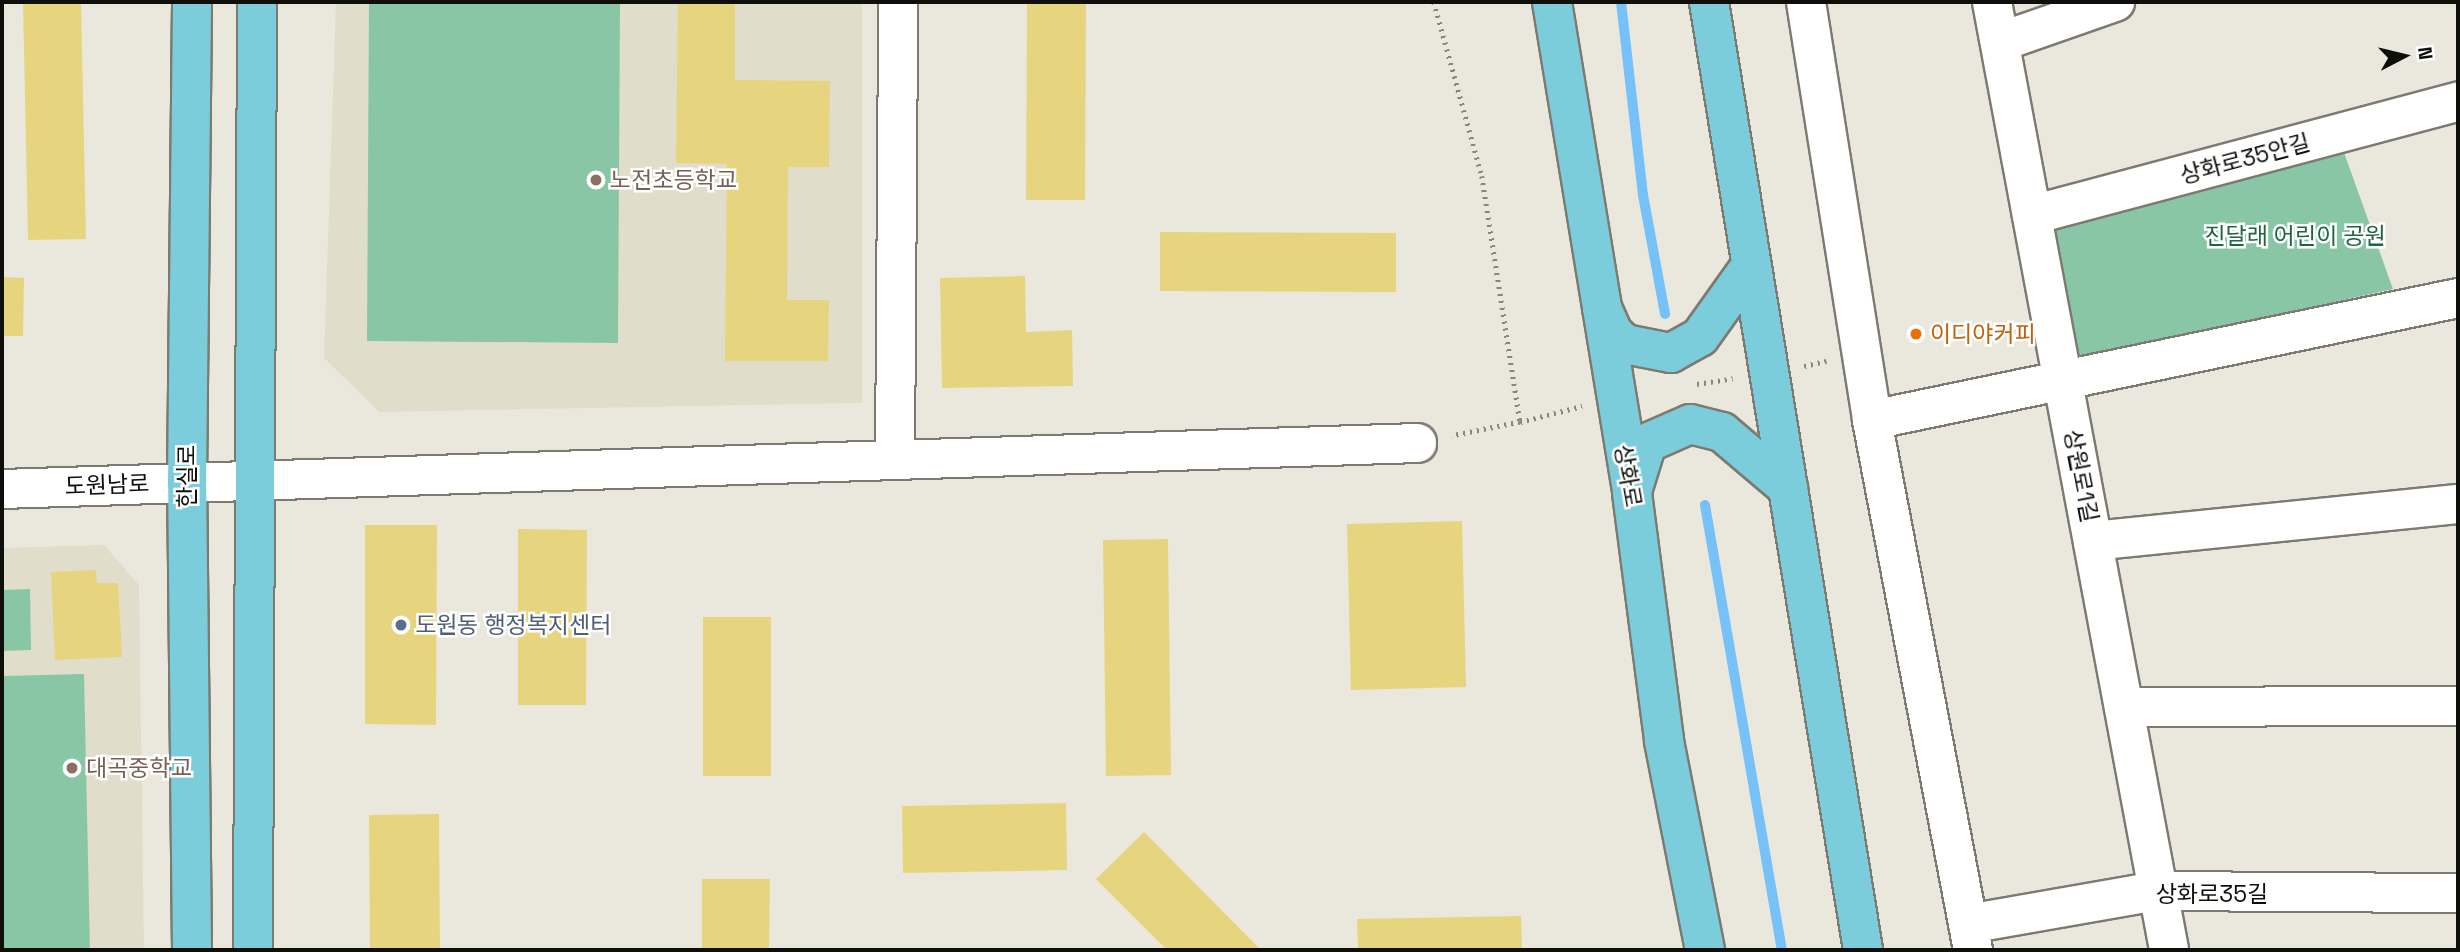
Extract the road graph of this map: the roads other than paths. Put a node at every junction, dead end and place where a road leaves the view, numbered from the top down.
1 (192, 2) edge
2 (257, 2) edge
3 (898, 2) edge
4 (1552, 2) edge
5 (1709, 2) edge
6 (1806, 2) edge
7 (1992, 2) edge
8 (2115, 2) edge
9 (2000, 41) junction
10 (2458, 102) edge
11 (2032, 215) junction
12 (1750, 267) junction
13 (2458, 298) edge
14 (1600, 303) junction
15 (2063, 380) junction
16 (1872, 420) junction
17 (1417, 443) road end
18 (895, 459) junction
19 (253, 480) junction
20 (187, 482) junction
21 (1788, 488) junction
22 (2, 489) edge
23 (1632, 493) junction
24 (2458, 504) edge
25 (2093, 541) junction
26 (2458, 706) edge
27 (2123, 707) junction
28 (2158, 891) junction
29 (2458, 893) edge
30 (1970, 937) edge
31 (192, 950) edge
32 (253, 950) edge
33 (1705, 950) edge
34 (1863, 950) edge
35 (2169, 950) edge

1 - 20 main road, 한실로
2 - 19 main road
3 - 18 street
4 - 14 main road, 상화로
5 - 12 main road
6 - 16 street
7 - 9 street, 상원로1길
8 - 9 street
9 - 11 street, 상원로1길
10 - 11 street, 상화로35안길
11 - 15 street, 상원로1길
12 - 14 main road
12 - 21 main road
13 - 15 street
14 - 23 main road, 상화로
15 - 16 street
15 - 25 street, 상원로1길
16 - 30 street
17 - 18 street, 도원남로
18 - 19 street, 도원남로
19 - 20 street, 도원남로
19 - 32 main road
20 - 22 street, 도원남로
20 - 31 main road, 한실로
21 - 23 main road
21 - 34 main road
23 - 33 main road, 상화로
24 - 25 street
25 - 27 street, 상원로1길
26 - 27 street
27 - 28 street, 상원로1길
28 - 29 street, 상화로35길
28 - 30 street, 상화로35길
28 - 35 street, 상원로1길

